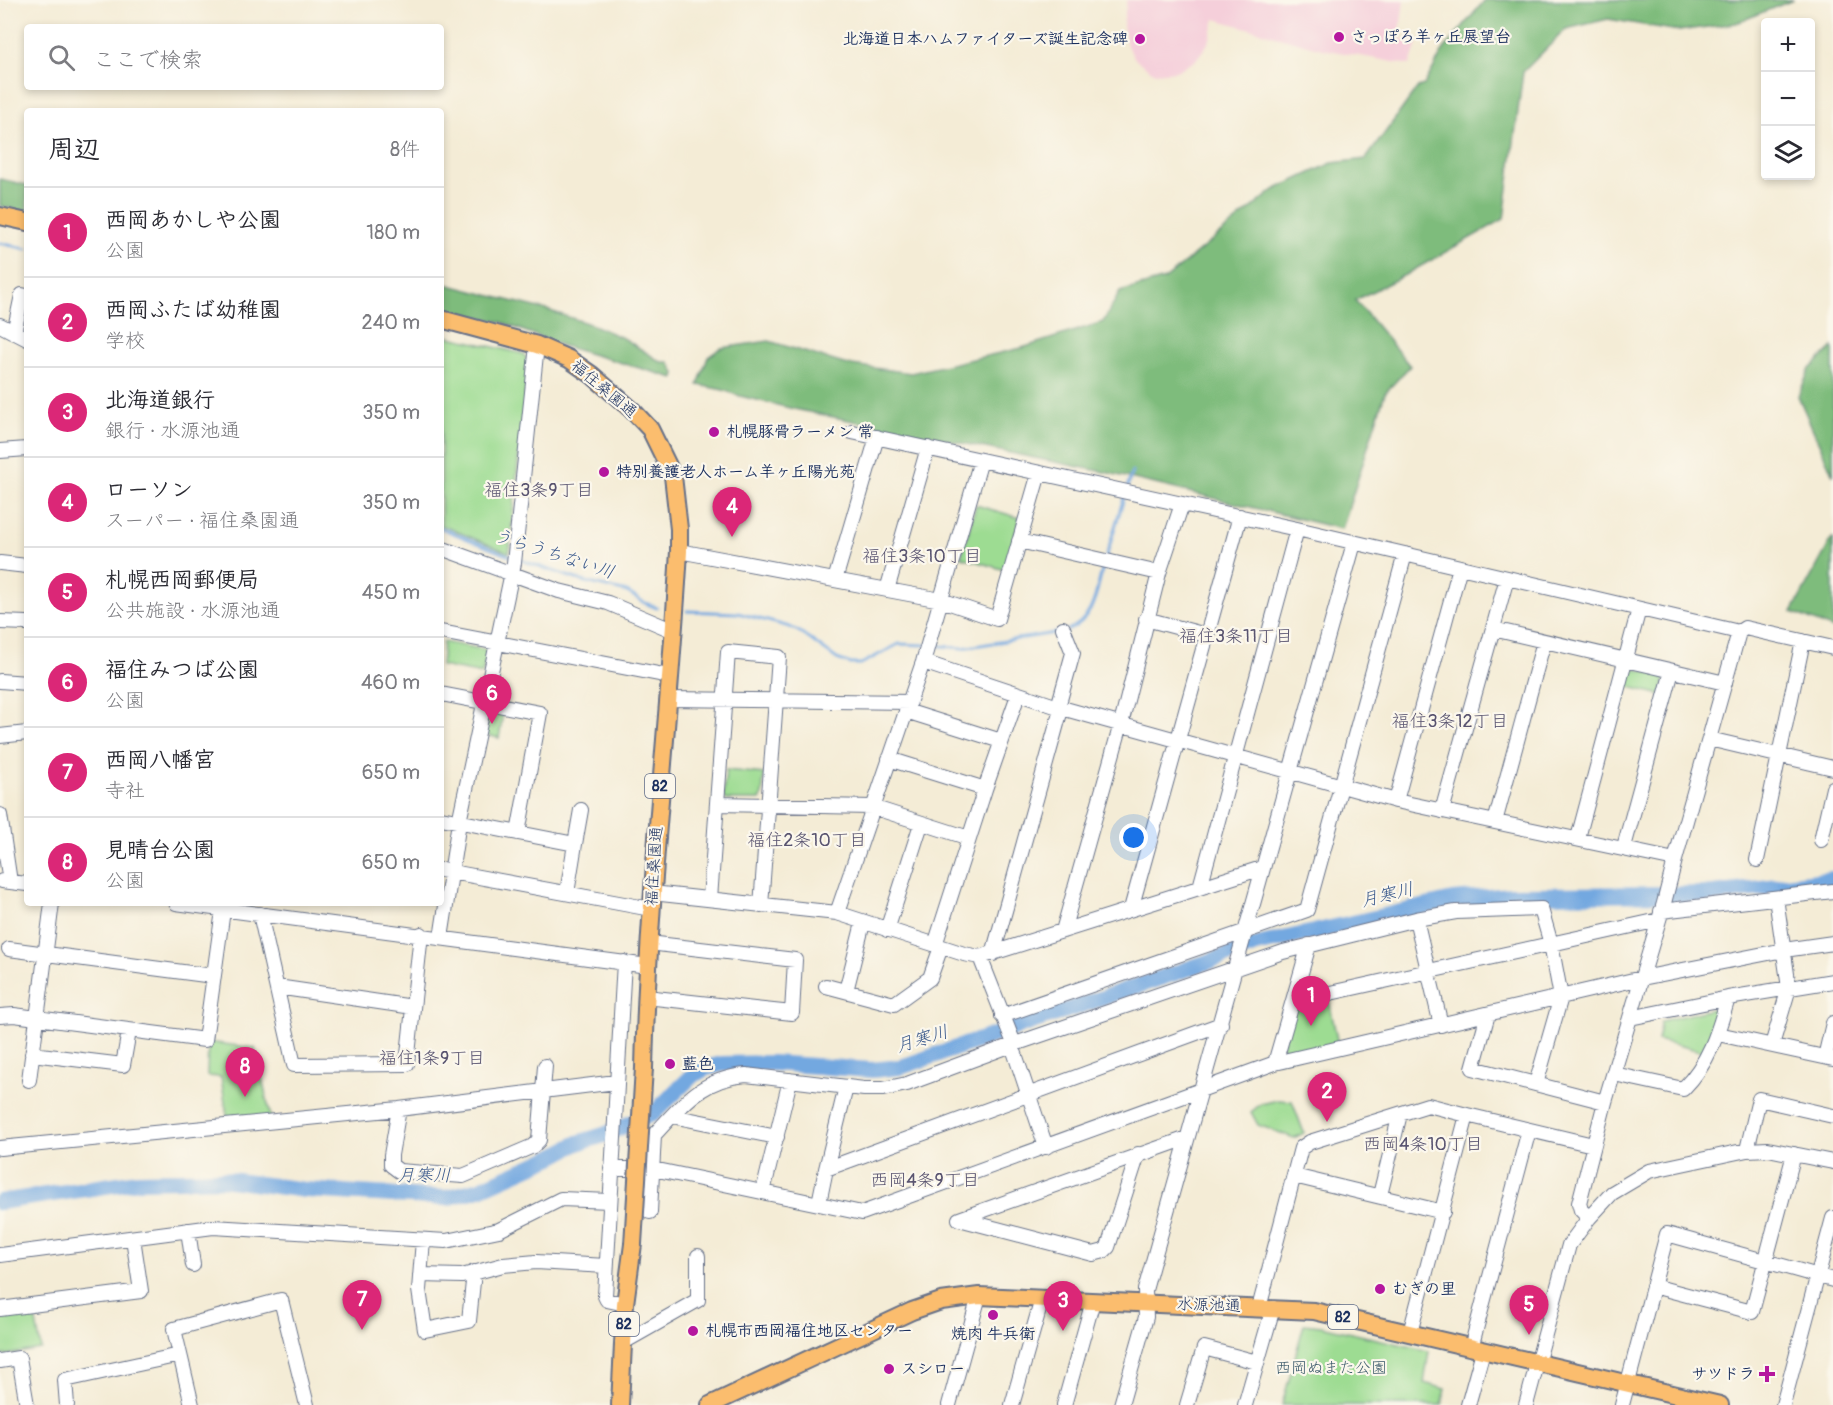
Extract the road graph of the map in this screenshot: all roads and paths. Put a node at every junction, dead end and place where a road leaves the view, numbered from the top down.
1 (0, 216) edge
2 (24, 221) edge
3 (24, 295) edge
4 (444, 320) edge
5 (0, 325) edge
6 (14, 333) junction
7 (24, 338) edge
8 (537, 345) junction
9 (852, 432) dead end
10 (877, 437) junction
11 (928, 448) junction
12 (24, 449) edge
13 (0, 451) edge
14 (981, 460) junction
15 (1039, 473) junction
16 (1182, 504) junction
17 (1240, 516) junction
18 (1297, 529) junction
19 (1018, 541) junction
20 (1354, 543) junction
21 (444, 549) edge
22 (679, 551) junction
23 (1405, 554) junction
24 (0, 563) edge
25 (514, 563) junction
26 (24, 566) edge
27 (1460, 567) junction
28 (1159, 573) junction
29 (1507, 578) junction
30 (835, 580) junction
31 (887, 590) junction
32 (941, 600) junction
33 (1639, 609) junction
34 (1146, 619) junction
35 (0, 622) edge
36 (24, 623) edge
37 (1493, 630) junction
38 (674, 631) junction
39 (1065, 632) dead end
40 (1739, 632) junction
41 (444, 633) edge
42 (1206, 635) junction
43 (1544, 641) junction
44 (1803, 641) junction
45 (498, 642) junction
46 (1833, 648) edge
47 (927, 651) junction
48 (1627, 660) junction
49 (1672, 671) junction
50 (669, 676) junction
51 (0, 681) edge
52 (24, 683) edge
53 (1725, 683) junction
54 (444, 694) edge
55 (1018, 694) junction
56 (668, 699) junction
57 (725, 700) junction
58 (485, 701) junction
59 (776, 701) junction
60 (908, 706) junction
61 (1058, 707) junction
62 (1121, 724) junction
63 (24, 733) edge
64 (0, 736) edge
65 (1709, 739) junction
66 (1178, 740) junction
67 (1001, 741) junction
68 (1780, 755) junction
69 (1235, 756) junction
70 (889, 759) junction
71 (1833, 768) edge
72 (1288, 771) junction
73 (1342, 786) junction
74 (1833, 788) edge
75 (985, 789) junction
76 (1396, 801) junction
77 (717, 804) junction
78 (769, 806) junction
79 (872, 807) junction
80 (581, 810) dead end
81 (1442, 811) junction
82 (0, 815) edge
83 (444, 819) edge
84 (459, 822) junction
85 (1495, 822) junction
86 (921, 824) junction
87 (518, 833) junction
88 (969, 838) junction
89 (1578, 838) junction
90 (1821, 840) dead end
91 (575, 844) junction
92 (1624, 847) junction
93 (1757, 860) dead end
94 (1673, 866) junction
95 (1262, 868) junction
96 (445, 871) edge
97 (5, 881) edge
98 (24, 884) edge
99 (1200, 887) junction
100 (444, 888) edge
101 (1833, 891) edge
102 (567, 893) junction
103 (1776, 898) junction
104 (710, 899) junction
105 (652, 901) junction
106 (52, 906) edge
107 (223, 906) edge
108 (443, 906) edge
109 (761, 906) junction
110 (1131, 909) junction
111 (1662, 912) junction
112 (837, 913) junction
113 (260, 914) junction
114 (1416, 919) junction
115 (863, 923) junction
116 (887, 930) junction
117 (1063, 931) junction
118 (421, 934) junction
119 (1243, 936) junction
120 (441, 938) junction
121 (649, 943) junction
122 (1833, 943) edge
123 (1551, 944) junction
124 (1309, 945) junction
125 (938, 946) junction
126 (9, 949) dead end
127 (1784, 950) junction
128 (45, 954) junction
129 (987, 955) junction
130 (624, 962) junction
131 (648, 966) junction
132 (1234, 967) junction
133 (1429, 972) junction
134 (213, 976) junction
135 (1642, 978) junction
136 (1833, 981) edge
137 (826, 986) dead end
138 (277, 987) junction
139 (1789, 988) junction
140 (846, 991) junction
141 (646, 997) junction
142 (1561, 997) junction
143 (1728, 998) junction
144 (1294, 1001) junction
145 (413, 1007) junction
146 (1488, 1014) junction
147 (0, 1016) edge
148 (37, 1018) junction
149 (1004, 1018) junction
150 (1630, 1018) junction
151 (1833, 1023) edge
152 (1221, 1024) junction
153 (1441, 1025) junction
154 (129, 1031) junction
155 (1718, 1034) junction
156 (1012, 1043) junction
157 (1772, 1045) junction
158 (32, 1054) junction
159 (1829, 1058) edge
160 (1275, 1063) junction
161 (545, 1066) dead end
162 (1614, 1074) junction
163 (29, 1080) dead end
164 (790, 1080) junction
165 (616, 1082) junction
166 (1536, 1084) junction
167 (846, 1087) junction
168 (543, 1090) junction
169 (1200, 1091) junction
170 (1028, 1095) junction
171 (1605, 1102) junction
172 (399, 1109) junction
173 (1400, 1114) junction
174 (1467, 1115) junction
175 (672, 1116) junction
176 (1833, 1116) edge
177 (1529, 1130) junction
178 (777, 1137) junction
179 (1187, 1138) junction
180 (1593, 1144) junction
181 (1046, 1147) junction
182 (0, 1148) edge
183 (1748, 1150) junction
184 (1138, 1154) junction
185 (1794, 1154) junction
186 (1833, 1162) edge
187 (611, 1169) junction
188 (653, 1169) junction
189 (826, 1169) junction
190 (1294, 1176) junction
191 (763, 1192) junction
192 (1380, 1195) junction
193 (610, 1201) junction
194 (819, 1203) junction
195 (650, 1212) dead end
196 (1443, 1212) junction
197 (1589, 1218) junction
198 (1833, 1218) edge
199 (188, 1230) junction
200 (133, 1238) junction
201 (423, 1240) junction
202 (0, 1255) edge
203 (698, 1256) dead end
204 (1766, 1262) junction
205 (193, 1265) dead end
206 (606, 1266) junction
207 (474, 1272) junction
208 (420, 1275) junction
209 (1818, 1276) junction
210 (1833, 1280) edge
211 (1653, 1286) junction
212 (979, 1296) junction
213 (1042, 1299) junction
214 (1093, 1301) junction
215 (1144, 1302) junction
216 (625, 1304) junction
217 (1266, 1308) junction
218 (0, 1309) edge
219 (1410, 1333) junction
220 (622, 1343) junction
221 (1477, 1349) junction
222 (180, 1355) junction
223 (0, 1361) edge
224 (1257, 1362) junction
225 (1538, 1364) junction
226 (1627, 1384) junction
227 (27, 1405) edge
228 (67, 1405) edge
229 (192, 1405) edge
230 (307, 1405) edge
231 (620, 1405) edge
232 (710, 1405) edge
233 (949, 1405) edge
234 (1012, 1405) edge
235 (1064, 1405) edge
236 (1121, 1405) edge
237 (1187, 1405) edge
238 (1245, 1405) edge
239 (1468, 1405) edge
240 (1526, 1405) edge
241 (1622, 1405) edge
242 (1720, 1405) edge
243 (1784, 1405) edge

1 - 2 main road
3 - 6 street
4 - 8 main road, 福住桑園通 / 82
5 - 6 street
6 - 7 street
8 - 22 main road, 福住桑園通 / 82
8 - 25 street
9 - 10 street
10 - 11 street
10 - 30 street
11 - 14 street
11 - 31 street
12 - 13 street
14 - 15 street
14 - 32 street
15 - 16 street
15 - 19 street
16 - 17 street
16 - 28 street
17 - 18 street
17 - 42 street
18 - 20 street
18 - 69 street
19 - 28 street
19 - 32 street
20 - 23 street
20 - 72 street
21 - 25 street
22 - 30 street
22 - 38 main road, 福住桑園通 / 82
23 - 27 street
23 - 73 street
24 - 26 street
25 - 38 street
25 - 45 street
27 - 29 street
27 - 76 street
28 - 34 street
29 - 33 street
29 - 37 street
30 - 31 street
31 - 32 street
32 - 47 street
33 - 40 street
33 - 48 street
34 - 42 street
34 - 62 street
35 - 36 street
37 - 43 street
37 - 81 street
38 - 50 main road, 福住桑園通 / 82
39 - 61 street
40 - 44 street
40 - 53 street
41 - 45 street
42 - 66 street
43 - 48 street
43 - 85 street
44 - 46 street
44 - 68 street
45 - 50 street
45 - 58 street
47 - 55 street
47 - 60 street
48 - 49 street
48 - 89 street
49 - 53 street
49 - 92 street
50 - 56 main road, 福住桑園通 / 82
51 - 52 street
53 - 65 street
54 - 58 street
55 - 61 street
55 - 67 street
56 - 57 street
56 - 105 main road, 福住桑園通 / 82
57 - 59 street
57 - 59 street
57 - 77 street
58 - 84 street
58 - 87 street
59 - 60 street
59 - 78 street
60 - 67 street
60 - 70 street
61 - 62 street
61 - 129 street
62 - 66 street
62 - 117 street
63 - 64 street
65 - 68 street
65 - 94 street
66 - 69 street
66 - 110 street
67 - 75 street
68 - 71 street
68 - 93 street
69 - 72 street
69 - 99 street
70 - 75 street
70 - 79 street
72 - 73 street
72 - 95 street
73 - 76 street
73 - 119 street
74 - 90 street
75 - 88 street
76 - 81 street
77 - 78 street
77 - 104 street
78 - 79 street
78 - 109 street
79 - 86 street
79 - 112 street
80 - 91 street
81 - 85 street
82 - 97 street
83 - 84 street
84 - 87 street
84 - 96 street
85 - 89 street
86 - 88 street
86 - 116 street
87 - 91 street
88 - 125 street
89 - 92 street
91 - 102 street
92 - 94 street
94 - 111 street
95 - 99 street
95 - 119 street
96 - 100 street
96 - 102 street
97 - 98 street
99 - 110 street
101 - 103 street
102 - 105 street
103 - 111 street
103 - 127 street
104 - 105 street
104 - 109 street
105 - 121 main road, 福住桑園通 / 82
106 - 128 street
107 - 113 street
107 - 134 street
108 - 120 street
109 - 112 street
110 - 117 street
111 - 123 street
111 - 135 street
112 - 115 street
113 - 118 street
113 - 138 street
114 - 123 street
114 - 124 street
114 - 133 street
115 - 116 street
115 - 140 street
116 - 125 street
117 - 129 street
118 - 120 street
118 - 145 street
119 - 132 street
119 - 149 street
120 - 130 street
121 - 131 main road, 福住桑園通 / 82
121 - 141 street
122 - 127 street
123 - 133 street
123 - 142 street
124 - 132 street
124 - 144 street
125 - 129 street
125 - 140 street
126 - 128 street
127 - 135 street
127 - 139 street
128 - 134 street
128 - 148 street
129 - 149 street
130 - 131 street
130 - 165 street
131 - 141 main road, 福住桑園通 / 82
132 - 152 street
132 - 156 street
133 - 144 street
133 - 153 street
134 - 154 street
135 - 142 street
135 - 150 street
136 - 139 street
137 - 140 street
138 - 145 street
138 - 145 street
139 - 143 street
139 - 157 street
141 - 216 main road, 福住桑園通 / 82, bridge
142 - 146 street
142 - 166 street
143 - 150 street
143 - 155 street
144 - 160 street
146 - 153 street
146 - 166 street
147 - 148 street
148 - 154 street
148 - 158 street
149 - 156 street
150 - 162 street
151 - 159 street
152 - 169 street
152 - 170 street
153 - 160 street
154 - 158 street
155 - 157 street
155 - 162 street
156 - 167 street
156 - 170 street
157 - 159 street
158 - 163 street
160 - 169 street
161 - 168 street
162 - 171 street
164 - 167 street
164 - 175 street
164 - 178 street
165 - 168 street
165 - 187 street
166 - 171 street
167 - 189 street
168 - 172 street
168 - 172 street
169 - 179 street
169 - 181 street
170 - 181 street
170 - 189 street
171 - 180 street
172 - 182 street
173 - 174 street
173 - 190 street
173 - 192 street
174 - 177 street
174 - 196 street
175 - 178 street
175 - 188 street
176 - 183 street
177 - 180 street
177 - 221 street
178 - 191 street
179 - 184 street
179 - 215 street
180 - 197 street
181 - 194 street
183 - 185 street
183 - 197 street
184 - 184 street
185 - 186 street
185 - 204 street
187 - 188 street
187 - 193 street
188 - 191 street
188 - 195 street
189 - 194 street
190 - 192 street
190 - 217 street
191 - 194 street
192 - 196 street
193 - 201 street
193 - 206 street
196 - 219 street
197 - 225 street
198 - 209 street
199 - 200 street
199 - 201 street
199 - 205 street
200 - 202 street
200 - 218 street
201 - 208 street
203 - 220 street
204 - 209 street
204 - 211 street
204 - 211 street
206 - 207 street
206 - 216 street
207 - 208 street
207 - 208 street
209 - 210 street
209 - 243 street
211 - 226 street
212 - 213 main road, 水源池通 / 82
212 - 232 main road, 水源池通 / 82
212 - 233 street
213 - 214 main road, 水源池通 / 82
213 - 234 street
214 - 215 main road, 水源池通 / 82
214 - 235 street
215 - 217 main road, 水源池通 / 82
215 - 236 street
216 - 220 main road, 福住桑園通 / 82
217 - 219 main road, 水源池通 / 82
217 - 224 street
219 - 221 main road, 水源池通 / 82
220 - 231 main road, 福住桑園通 / 82
221 - 225 main road, 水源池通 / 82
221 - 239 street
222 - 228 street
222 - 229 street
222 - 230 street
223 - 227 street
224 - 237 street
224 - 238 street
225 - 226 main road, 水源池通 / 82
225 - 240 street
226 - 241 street
226 - 242 main road, 水源池通 / 82

